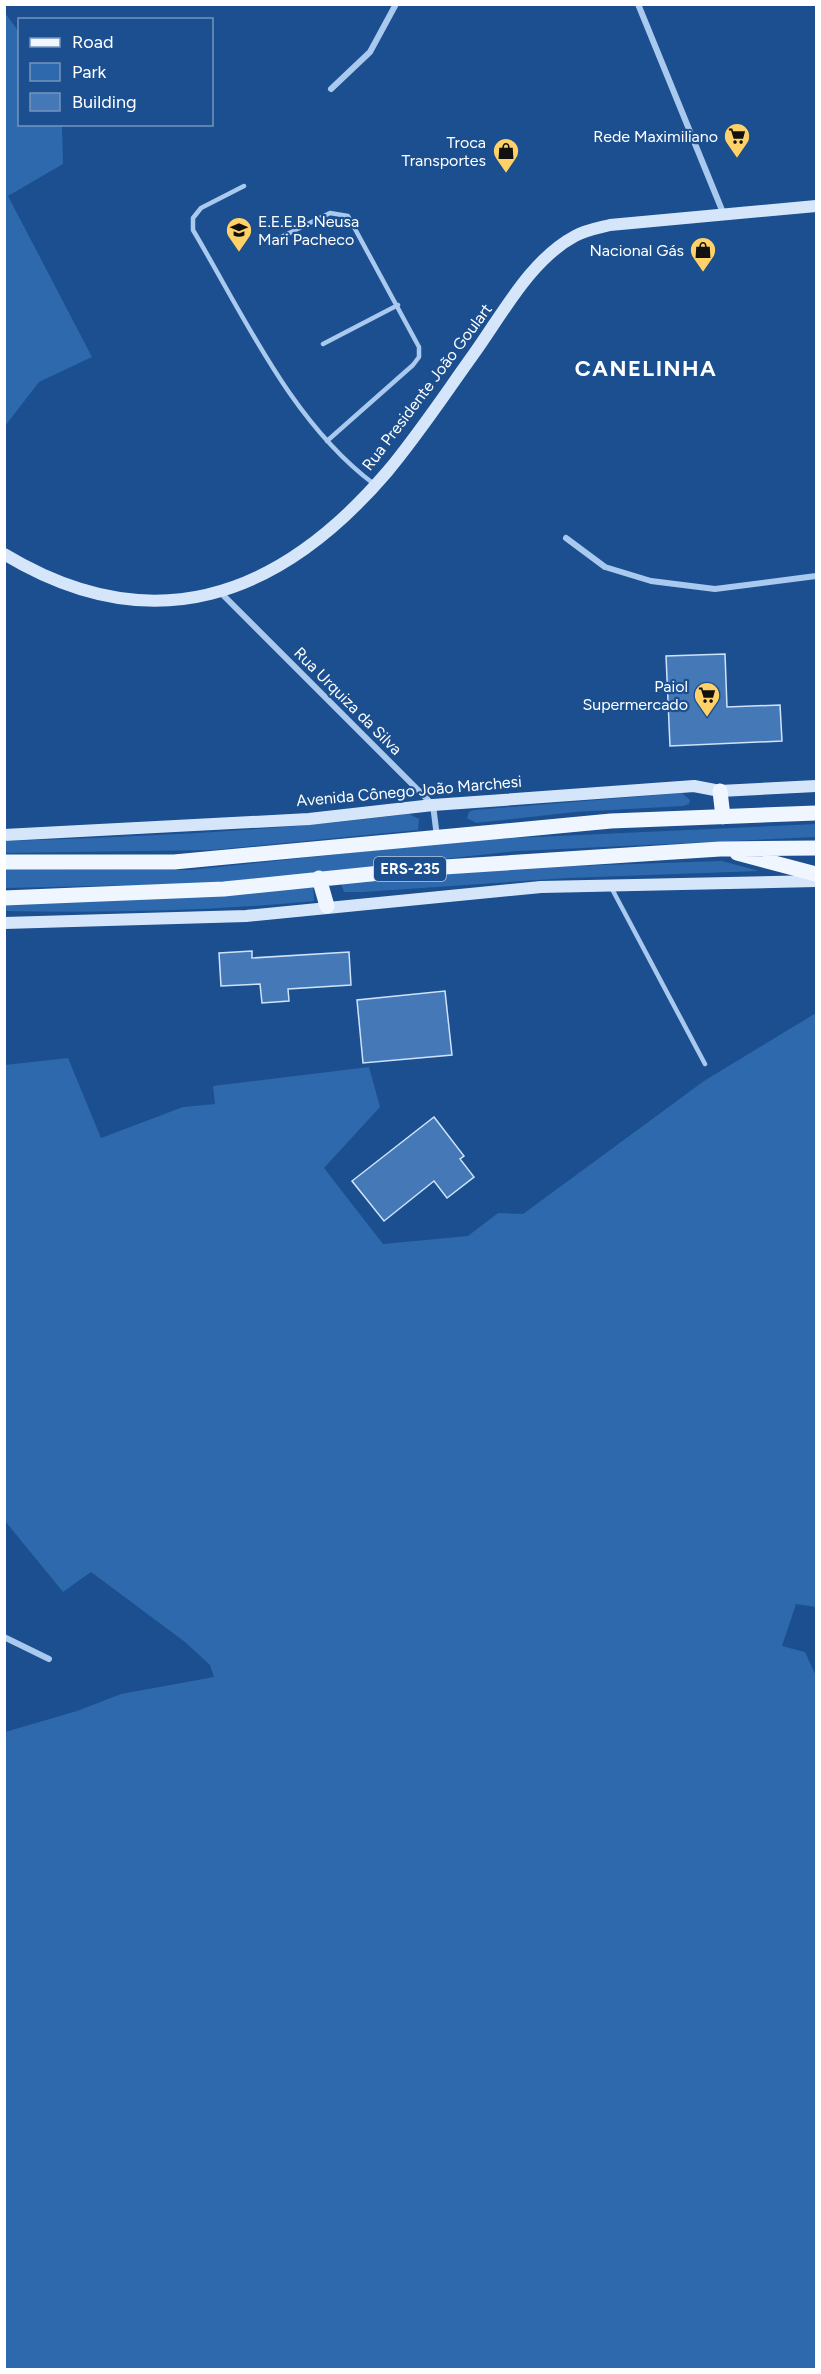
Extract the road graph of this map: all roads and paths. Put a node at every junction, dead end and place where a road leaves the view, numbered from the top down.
1 (396, 4) edge
2 (638, 4) edge
3 (332, 89) dead end
4 (244, 186) dead end
5 (816, 206) edge
6 (724, 216) junction
7 (269, 243) dead end
8 (398, 305) junction
9 (323, 344) dead end
10 (327, 441) junction
11 (375, 485) junction
12 (566, 538) dead end
13 (4, 554) edge
14 (816, 576) edge
15 (221, 593) junction
16 (816, 786) edge
17 (720, 792) junction
18 (433, 805) junction
19 (816, 813) edge
20 (723, 817) junction
21 (4, 835) edge
22 (436, 837) junction
23 (816, 848) edge
24 (720, 849) junction
25 (4, 862) edge
26 (816, 874) edge
27 (319, 878) junction
28 (816, 880) edge
29 (609, 884) junction
30 (4, 898) edge
31 (327, 906) junction
32 (4, 923) edge
33 (705, 1064) dead end
34 (4, 1637) edge
35 (49, 1659) dead end

1 - 3 street
2 - 6 street
4 - 10 lane
5 - 6 street, Rua Presidente João Goulart
6 - 11 street, Rua Presidente João Goulart
7 - 8 lane
8 - 9 lane
8 - 10 lane
10 - 11 lane
11 - 15 street, Rua Presidente João Goulart
12 - 14 street
13 - 15 street, Rua Presidente João Goulart
15 - 18 street, Rua Urquiza da Silva
16 - 17 street, Avenida Cônego João Marchesi
17 - 18 street, Avenida Cônego João Marchesi
17 - 20 main road
18 - 21 street, Avenida Cônego João Marchesi
18 - 22 street
19 - 20 main road, ERS-235
20 - 22 main road, ERS-235
22 - 25 main road, ERS-235
23 - 24 main road, ERS-235
24 - 26 main road
24 - 27 main road, ERS-235
27 - 30 main road, ERS-235
27 - 31 main road
28 - 29 street
29 - 31 street
29 - 33 lane
31 - 32 street
34 - 35 street

